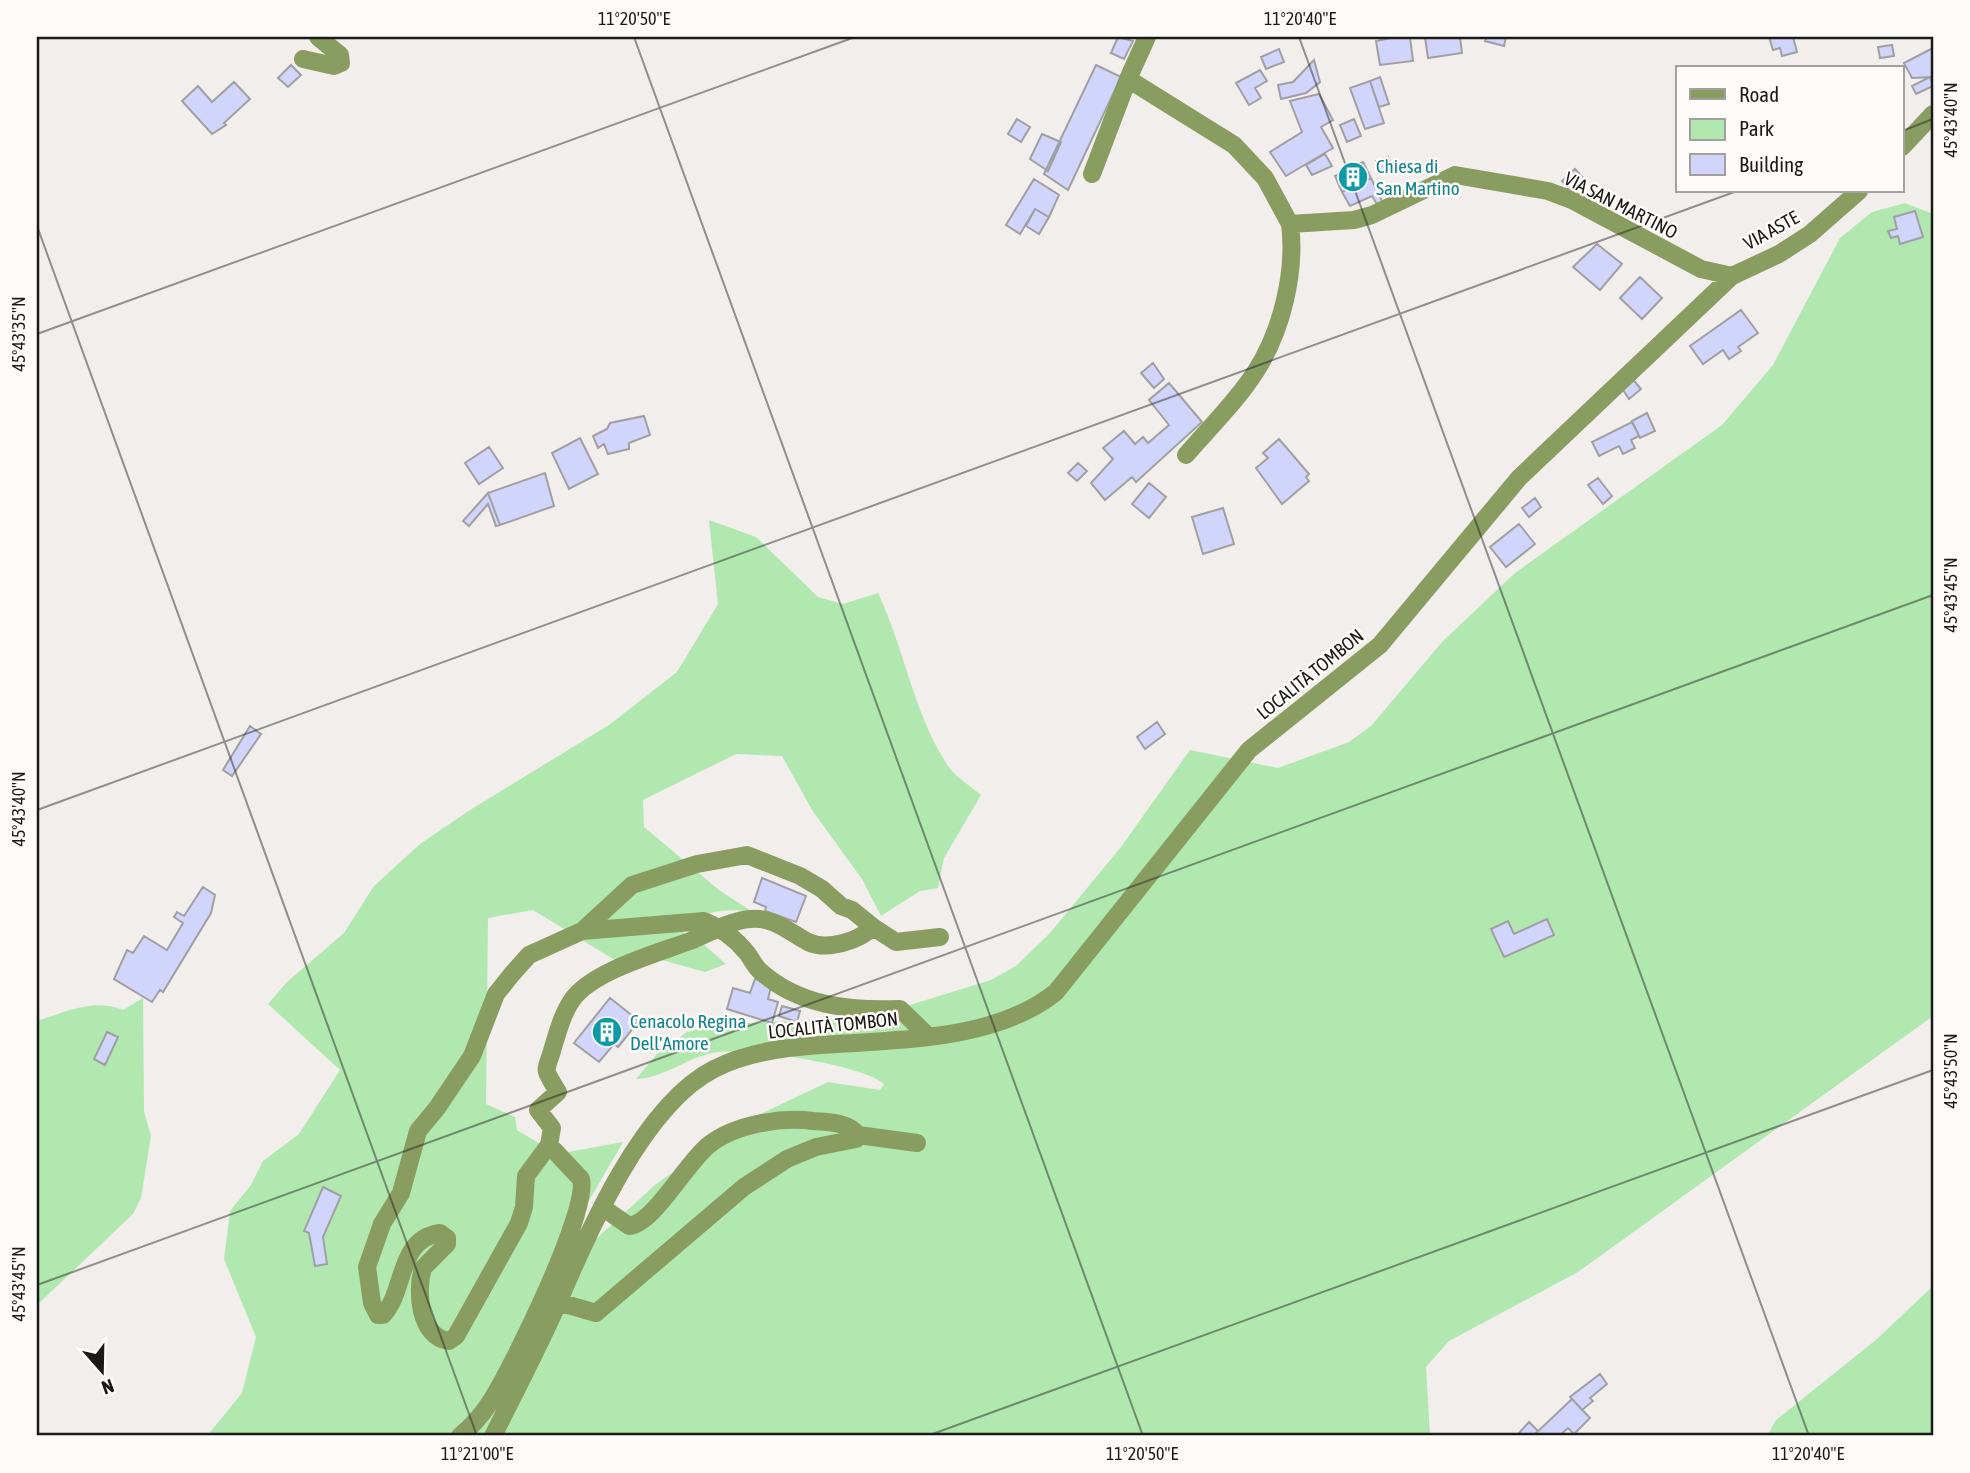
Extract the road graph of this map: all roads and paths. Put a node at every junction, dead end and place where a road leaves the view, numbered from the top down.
1 (318, 37) edge
2 (1147, 37) edge
3 (303, 59) dead end
4 (1128, 79) junction
5 (1933, 114) edge
6 (1904, 145) edge
7 (1092, 174) dead end
8 (1857, 192) edge
9 (1290, 224) junction
10 (1732, 276) junction
11 (1186, 455) dead end
12 (873, 927) junction
13 (720, 928) junction
14 (582, 931) junction
15 (940, 937) dead end
16 (929, 1037) junction
17 (858, 1135) junction
18 (917, 1143) dead end
19 (549, 1146) junction
20 (602, 1207) junction
21 (558, 1302) junction
22 (460, 1436) edge
23 (493, 1436) edge

1 - 3 street
2 - 4 street
4 - 7 street
4 - 9 street
5 - 6 street
8 - 10 street, VIA ASTE
9 - 10 street, VIA SAN MARTINO
9 - 11 street
10 - 16 street, LOCALITÀ TOMBON
12 - 13 street
12 - 14 street
12 - 15 street
13 - 14 street
13 - 16 street, LOCALITÀ TOMBON
13 - 19 street
14 - 19 street
16 - 20 street, LOCALITÀ TOMBON
17 - 18 street
17 - 20 street
17 - 21 street
19 - 22 street
20 - 21 street, LOCALITÀ TOMBON
21 - 23 street, LOCALITÀ TOMBON

